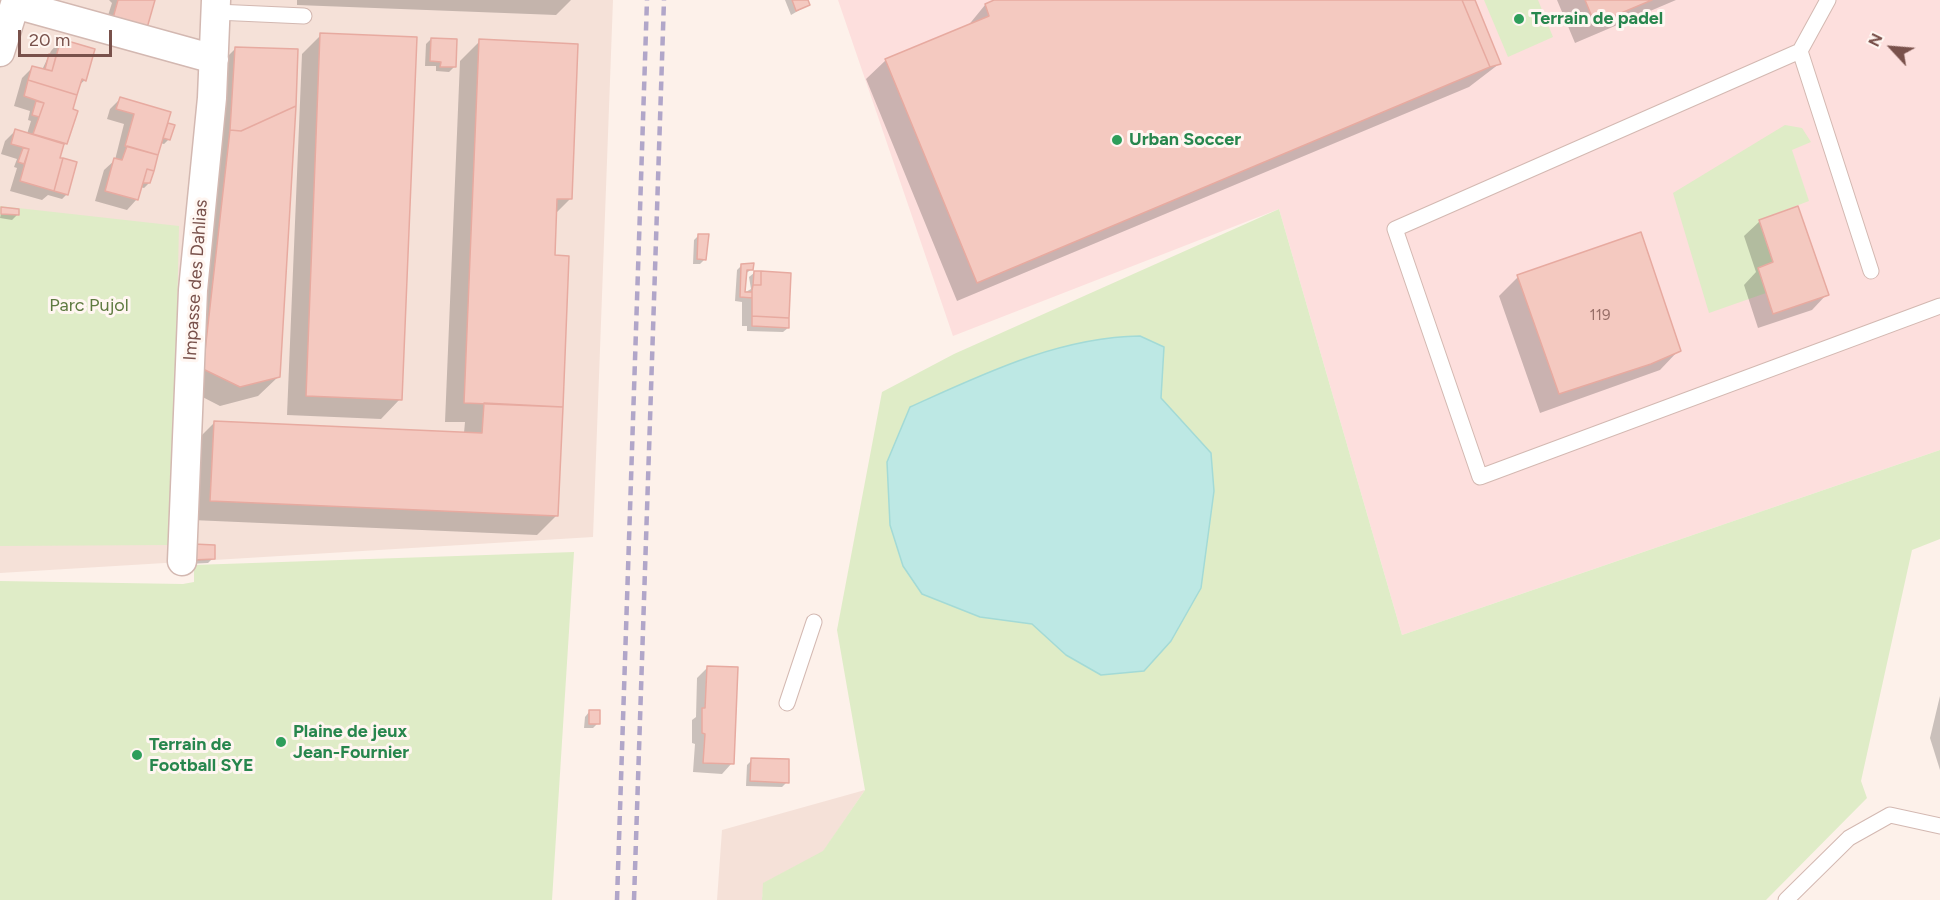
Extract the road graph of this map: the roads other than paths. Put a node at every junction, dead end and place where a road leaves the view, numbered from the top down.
1 (1828, 0) edge
2 (216, 6) edge
3 (304, 16) dead end
4 (2, 40) edge
5 (1800, 51) junction
6 (214, 59) junction
7 (1871, 271) dead end
8 (1940, 306) edge
9 (182, 561) dead end
10 (814, 622) dead end
11 (788, 703) dead end
12 (1940, 826) edge
13 (1786, 900) edge

1 - 5 lane
2 - 3 lane
2 - 6 street, Impasse des Dahlias
4 - 6 street
5 - 7 lane
5 - 8 lane
6 - 9 street, Impasse des Dahlias
10 - 11 lane
12 - 13 lane

